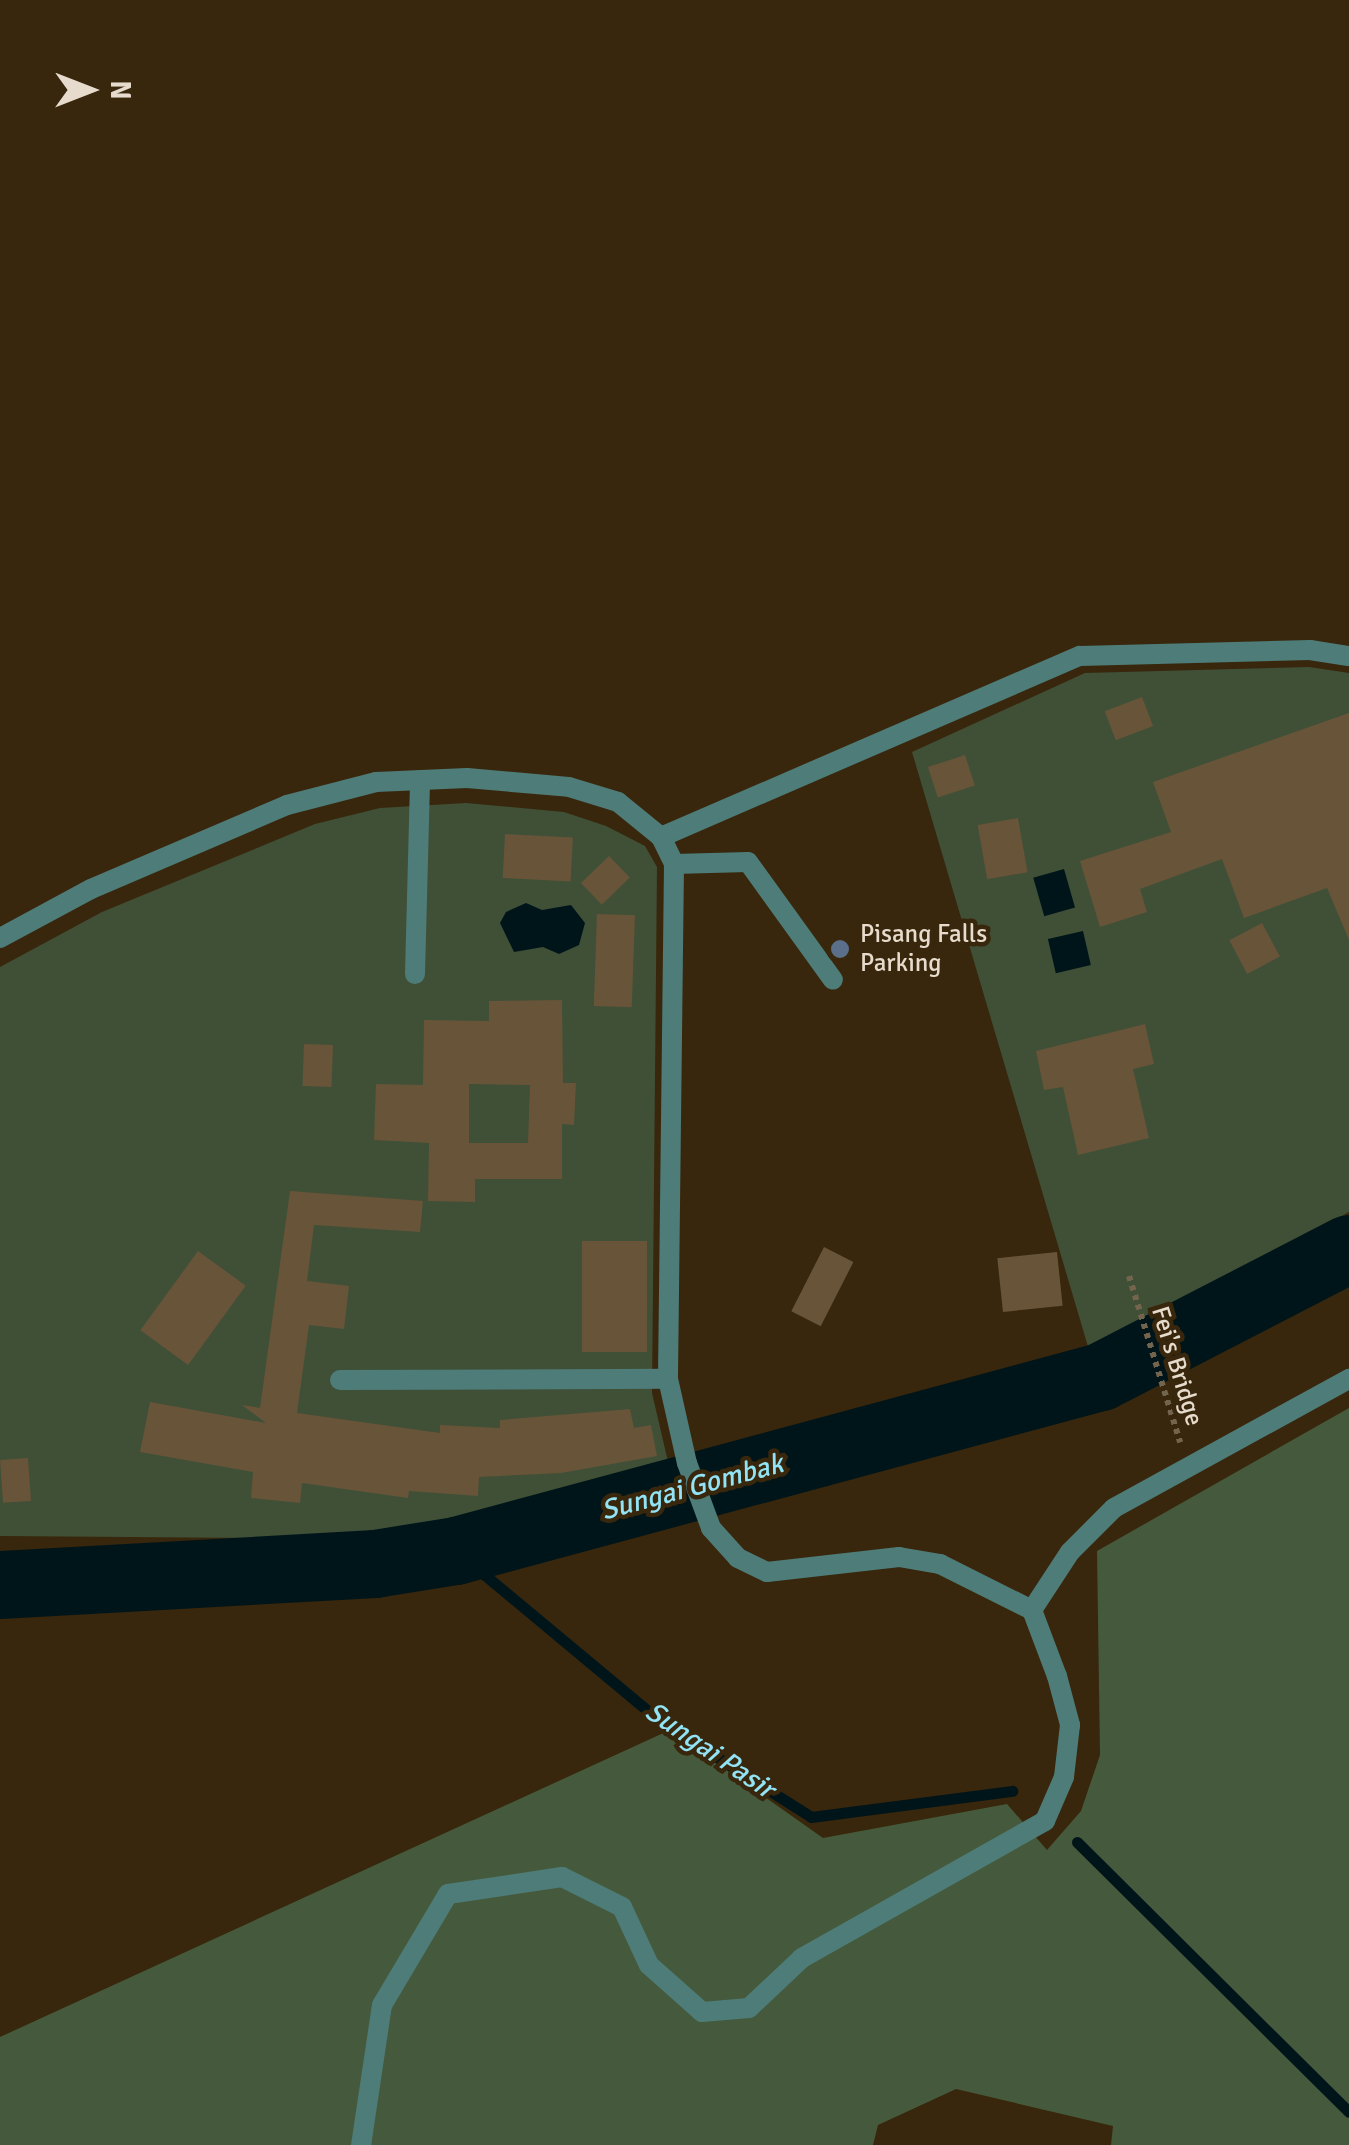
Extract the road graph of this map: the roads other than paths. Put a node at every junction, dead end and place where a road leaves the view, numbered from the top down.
1 (1349, 656) edge
2 (420, 780) junction
3 (661, 837) junction
4 (674, 864) junction
5 (0, 938) edge
6 (415, 974) dead end
7 (833, 980) dead end
8 (668, 1378) junction
9 (1349, 1379) edge
10 (340, 1380) dead end
11 (1032, 1610) junction
12 (362, 2145) edge

1 - 3 street
2 - 3 street
2 - 5 street
2 - 6 street
3 - 4 street
4 - 7 street
4 - 8 street
8 - 10 street
8 - 11 street
9 - 11 street
11 - 12 street

